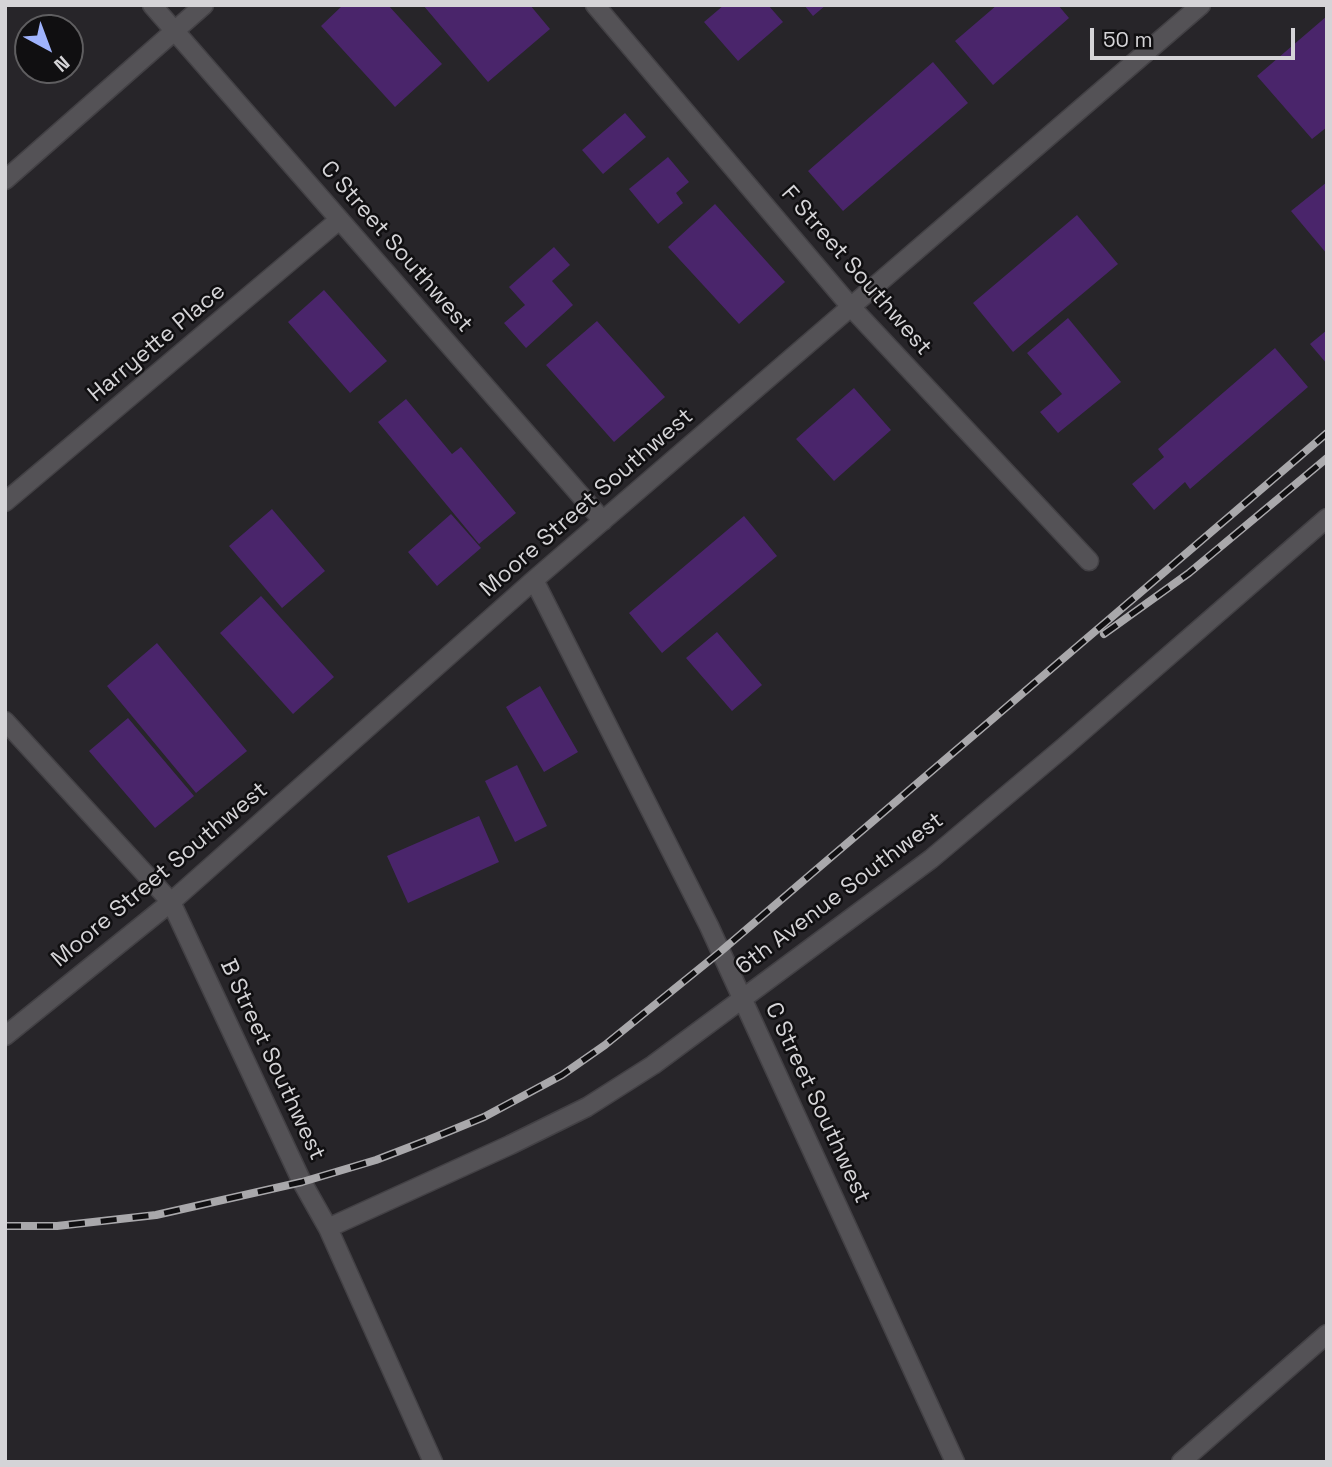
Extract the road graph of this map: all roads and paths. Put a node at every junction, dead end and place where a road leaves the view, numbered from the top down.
1 (152, 5) edge
2 (204, 5) edge
3 (595, 5) edge
4 (1201, 5) edge
5 (175, 31) junction
6 (5, 180) edge
7 (339, 219) junction
8 (852, 307) junction
9 (5, 502) edge
10 (1327, 518) edge
11 (603, 521) junction
12 (1089, 561) dead end
13 (534, 580) junction
14 (5, 721) edge
15 (171, 902) junction
16 (741, 998) junction
17 (5, 1036) edge
18 (328, 1228) junction
19 (1327, 1334) edge
20 (433, 1462) edge
21 (956, 1462) edge
22 (1181, 1462) edge

1 - 5 street, C Street Southwest
2 - 5 street
3 - 8 street, F Street Southwest
4 - 8 street, Moore Street Southwest
5 - 6 street
5 - 7 street, C Street Southwest
7 - 9 street, Harryette Place
7 - 11 street, C Street Southwest
8 - 11 street, Moore Street Southwest
8 - 12 street, F Street Southwest
10 - 16 street, 6th Avenue Southwest
11 - 13 street, Moore Street Southwest
13 - 15 street, Moore Street Southwest
13 - 16 street, C Street Southwest
14 - 15 street, B Street Southwest
15 - 17 street, Moore Street Southwest
15 - 18 street, B Street Southwest
16 - 18 street, 6th Avenue Southwest
16 - 21 street, C Street Southwest
18 - 20 street, B Street Southwest
19 - 22 street

